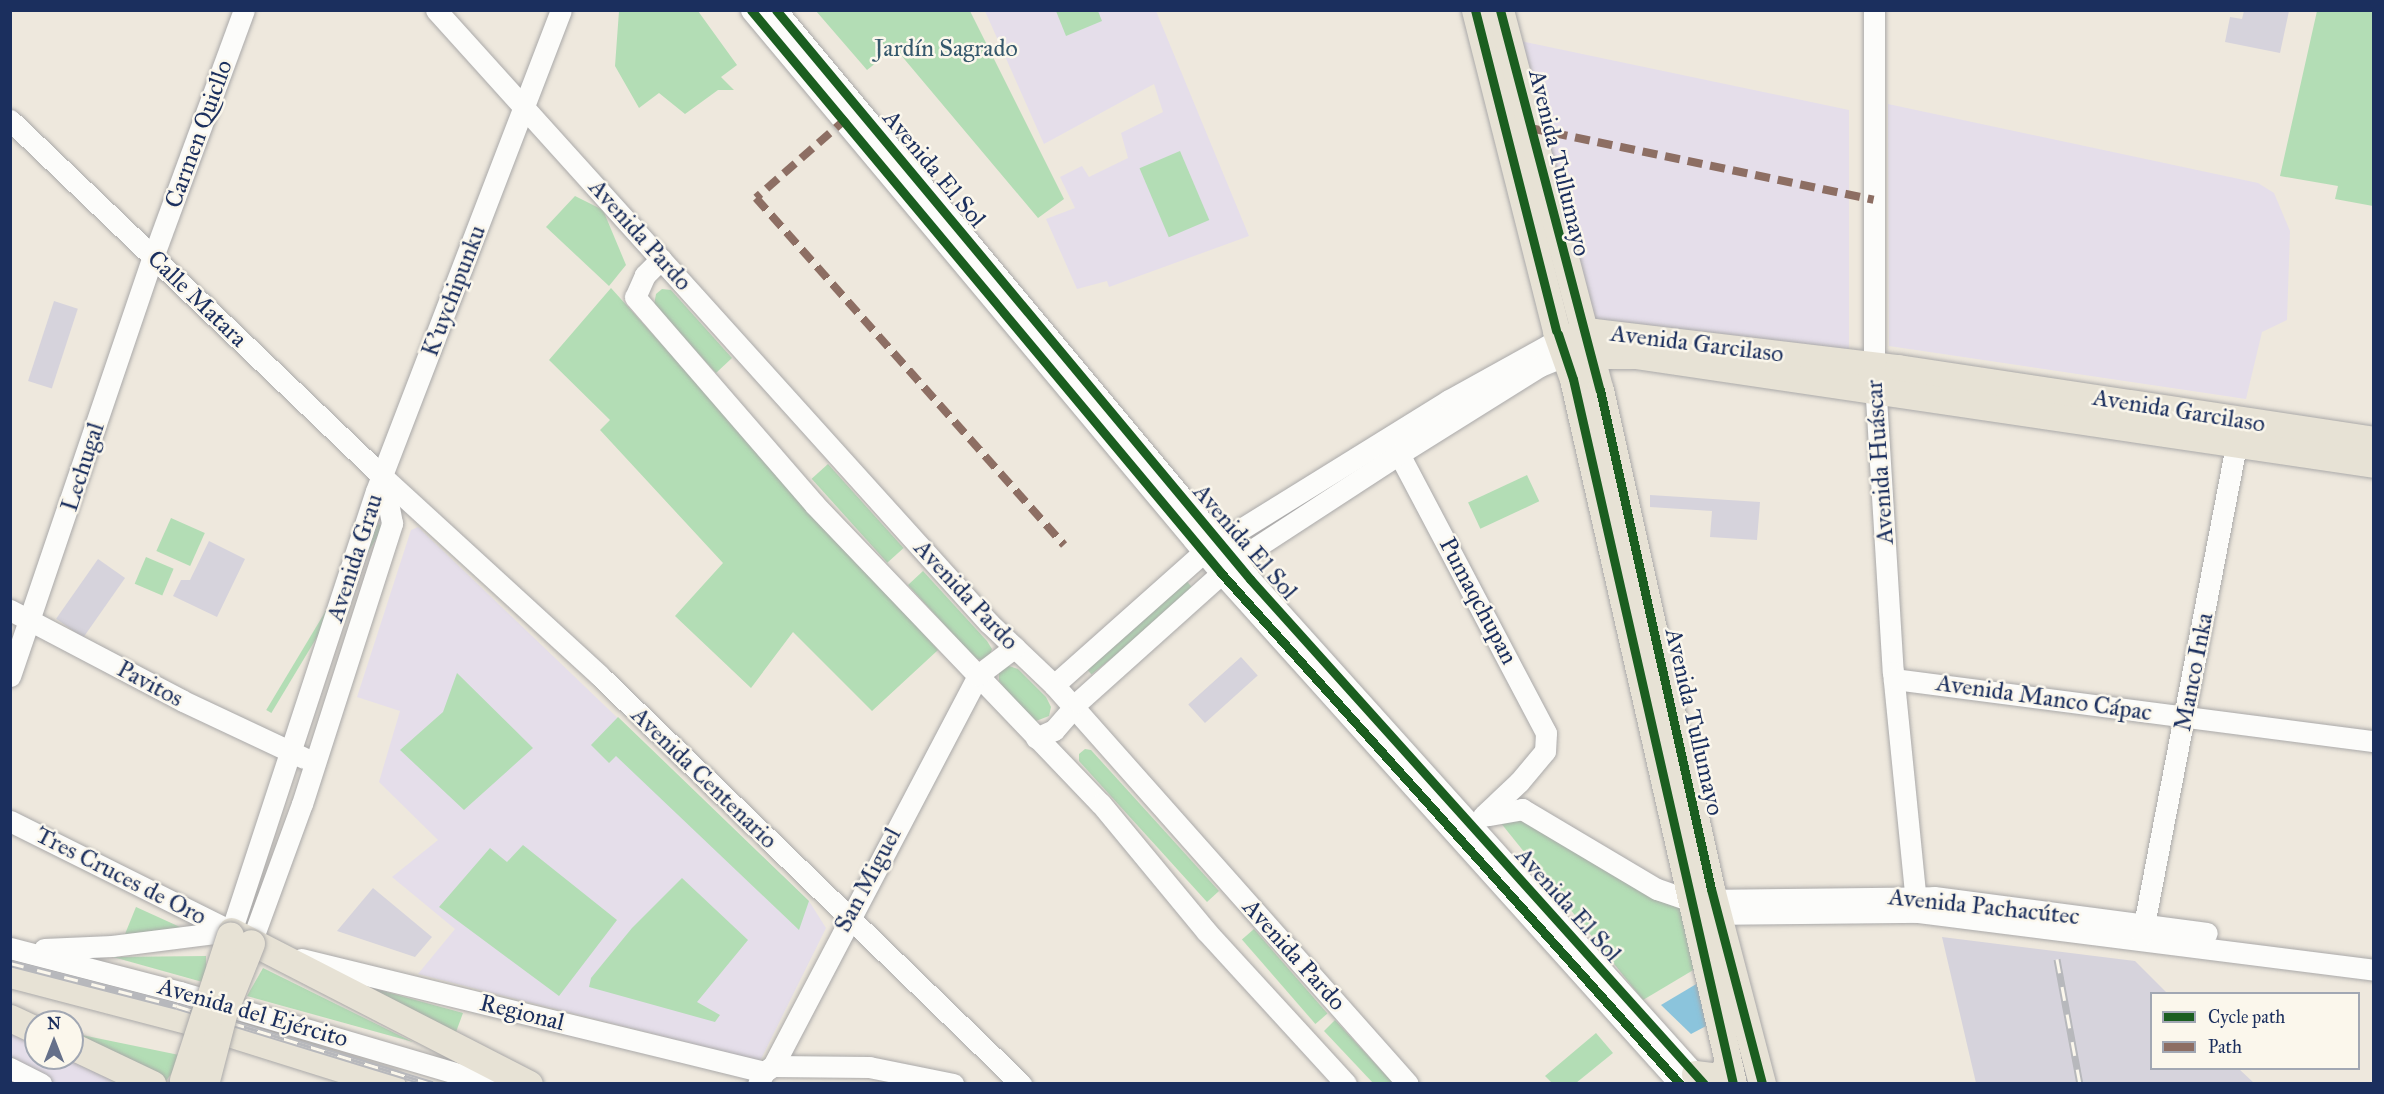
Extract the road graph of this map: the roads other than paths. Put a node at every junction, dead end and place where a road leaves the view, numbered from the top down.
1 (244, 10) edge
2 (436, 10) edge
3 (561, 10) edge
4 (751, 10) edge
5 (776, 10) edge
6 (1475, 10) edge
7 (1500, 10) edge
8 (1874, 10) edge
9 (526, 106) junction
10 (10, 120) edge
11 (153, 257) junction
12 (661, 259) junction
13 (1574, 346) junction
14 (1875, 377) junction
15 (2238, 431) junction
16 (2373, 440) edge
17 (1399, 454) junction
18 (2373, 464) edge
19 (383, 477) junction
20 (1212, 547) junction
21 (1228, 567) junction
22 (10, 610) edge
23 (32, 621) junction
24 (1015, 647) junction
25 (978, 675) junction
26 (10, 676) edge
27 (1054, 685) junction
28 (1895, 686) junction
29 (1074, 708) junction
30 (2184, 723) junction
31 (1036, 738) junction
32 (2373, 741) edge
33 (292, 754) junction
34 (2373, 755) edge
35 (315, 762) junction
36 (1520, 782) junction
37 (1522, 809) junction
38 (10, 821) edge
39 (1471, 826) junction
40 (1916, 904) junction
41 (1707, 905) junction
42 (848, 918) junction
43 (2143, 931) junction
44 (241, 937) junction
45 (10, 948) edge
46 (280, 954) junction
47 (2373, 957) edge
48 (2373, 970) edge
49 (10, 974) edge
50 (10, 993) edge
51 (10, 1018) edge
52 (24, 1024) edge
53 (84, 1051) edge
54 (10, 1068) edge
55 (765, 1074) edge
56 (1730, 1074) edge
57 (1693, 1080) edge
58 (190, 1082) edge
59 (41, 1083) edge
60 (153, 1083) edge
61 (339, 1083) edge
62 (391, 1083) edge
63 (493, 1083) edge
64 (529, 1083) edge
65 (953, 1083) edge
66 (1021, 1083) edge
67 (1346, 1083) edge
68 (1408, 1083) edge
69 (1762, 1083) edge

1 - 11 street, Carmen Quicllo
2 - 9 street, Avenida Pardo
3 - 9 street, K'uychipunku
4 - 20 street, Avenida El Sol
5 - 20 street, Avenida El Sol
6 - 13 main road, Avenida Tullumayo
7 - 13 main road, Avenida Tullumayo
8 - 14 street, Avenida Huáscar
9 - 12 street, Avenida Pardo
9 - 19 street, K'uychipunku
10 - 11 street, Calle Matara
11 - 19 street, Calle Matara
11 - 23 street, Lechugal
12 - 24 street, Avenida Pardo
12 - 25 street, Avenida Pardo
13 - 14 main road, Avenida Garcilaso
13 - 17 street, Avenida Garcilaso
13 - 20 street
13 - 41 main road, Avenida Tullumayo
14 - 15 main road, Avenida Garcilaso
14 - 28 street, Avenida Huáscar
15 - 16 main road, Avenida Garcilaso
15 - 18 main road, Avenida Garcilaso
15 - 30 street, Manco Inka
17 - 21 street, Avenida Garcilaso
17 - 36 street, Pumaqchupan
19 - 33 street, Avenida Grau
19 - 35 street, Avenida Grau
19 - 42 street, Avenida Centenario
20 - 21 street, Avenida El Sol
20 - 27 street
21 - 29 street, Avenida Garcilaso
21 - 39 street, Avenida El Sol
22 - 23 street, Pavitos
23 - 26 street, Lechugal
23 - 33 street, Pavitos
24 - 25 street
24 - 27 street, Avenida Pardo
25 - 31 street, Avenida Pardo
25 - 42 street, San Miguel
27 - 29 street, Avenida Pardo
28 - 30 street, Avenida Manco Cápac
28 - 40 street, Avenida Huáscar
29 - 31 street, Avenida Garcilaso
29 - 68 street, Avenida Pardo
30 - 32 street, Avenida Manco Cápac
30 - 34 street, Avenida Manco Cápac
30 - 43 street, Manco Inka
31 - 67 street, Avenida Pardo
33 - 35 street, Pavitos
33 - 44 street, Avenida Grau
35 - 44 street, Avenida Grau
36 - 37 street
36 - 39 street
37 - 39 street
37 - 41 street
38 - 44 street, Tres Cruces de Oro
39 - 57 street, Avenida El Sol
40 - 41 street, Avenida Pachacútec
40 - 41 street, Avenida Pachacútec
40 - 43 street, Avenida Pachacútec
41 - 56 main road, Avenida Tullumayo
41 - 69 main road, Avenida Tullumayo
42 - 55 street, San Miguel
42 - 66 street, Avenida Centenario
43 - 47 street, Avenida Pachacútec
43 - 48 street, Avenida Pachacútec
44 - 45 street
44 - 46 main road
44 - 58 main road, bridge
45 - 63 street, Avenida del Ejército
46 - 55 street, Regional
46 - 64 main road
49 - 62 main road, Avenida del Ejército
50 - 61 main road, Avenida del Ejército
51 - 52 main road
53 - 60 main road
54 - 59 street
55 - 65 street, Regional
56 - 57 main road

